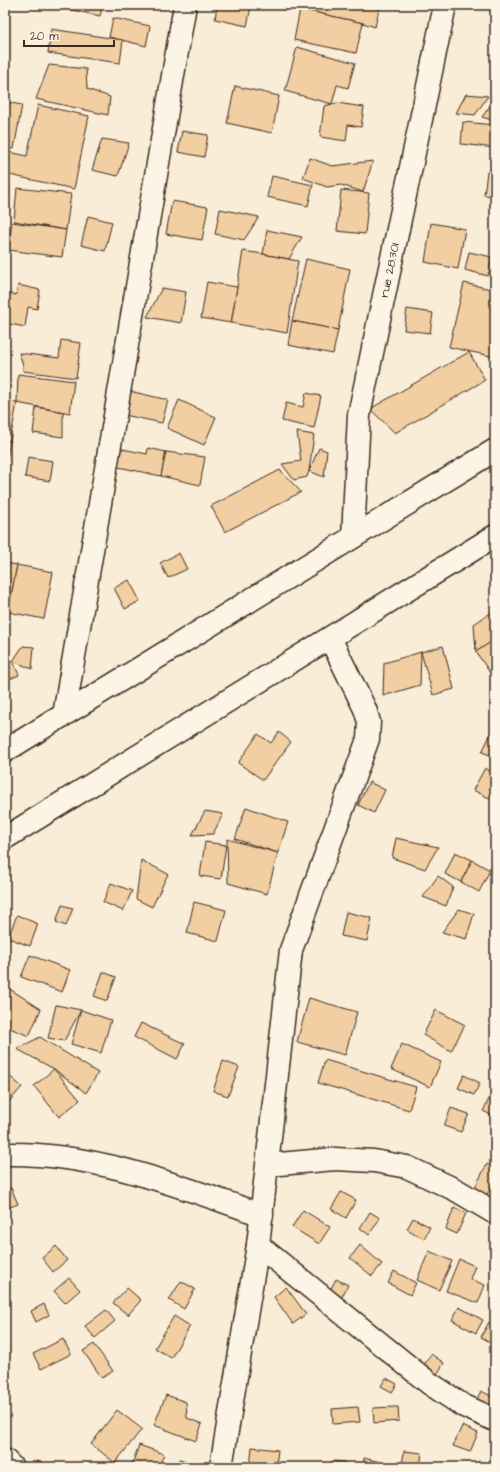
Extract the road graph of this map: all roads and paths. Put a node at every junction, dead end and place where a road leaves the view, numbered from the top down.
1 (185, 5) edge
2 (445, 5) edge
3 (495, 450) edge
4 (495, 536) edge
5 (352, 537) junction
6 (330, 638) junction
7 (64, 715) junction
8 (5, 751) edge
9 (5, 838) edge
10 (5, 1154) edge
11 (268, 1165) junction
12 (495, 1213) edge
13 (262, 1215) junction
14 (258, 1245) junction
15 (495, 1420) edge
16 (5, 1460) edge
17 (12, 1467) edge
18 (221, 1467) edge

1 - 7 street
2 - 5 street, rue 28.301
3 - 5 street
4 - 6 street
5 - 7 street
6 - 9 street
6 - 11 street
7 - 8 street
10 - 13 street
11 - 12 street
11 - 13 street
13 - 14 street
14 - 15 street
14 - 18 street
16 - 17 street

